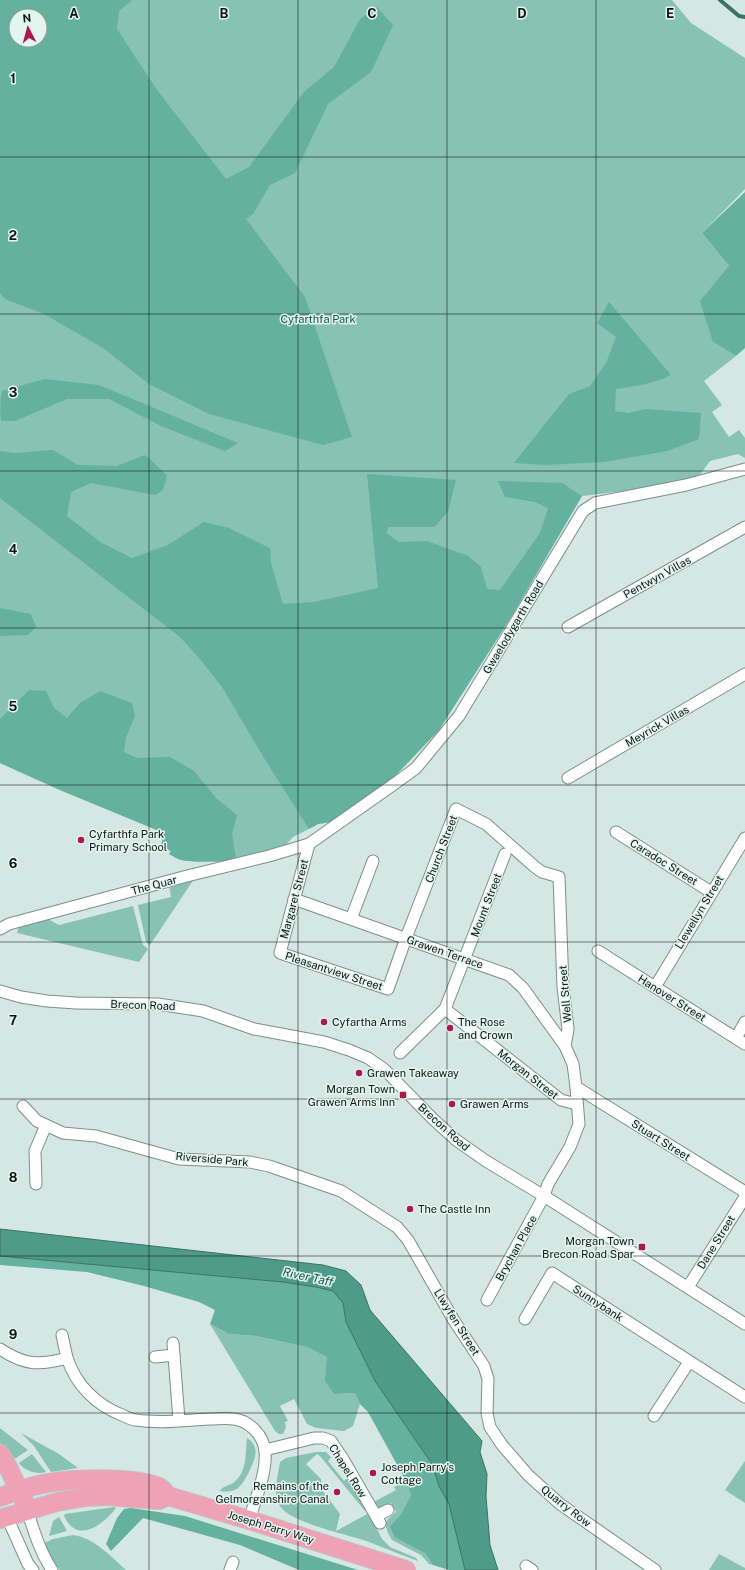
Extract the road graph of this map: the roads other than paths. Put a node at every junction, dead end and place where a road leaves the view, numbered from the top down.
1 (745, 471) edge
2 (745, 527) edge
3 (568, 627) dead end
4 (745, 674) edge
5 (568, 778) dead end
6 (616, 832) dead end
7 (745, 838) edge
8 (309, 844) junction
9 (505, 854) dead end
10 (373, 862) dead end
11 (559, 877) joint
12 (712, 892) junction
13 (294, 899) junction
14 (351, 919) junction
15 (0, 928) edge
16 (406, 938) junction
17 (598, 951) dead end
18 (280, 953) joint
19 (465, 959) junction
20 (655, 987) junction
21 (0, 991) edge
22 (445, 1009) junction
23 (745, 1022) edge
24 (740, 1041) edge
25 (565, 1046) junction
26 (400, 1053) dead end
27 (576, 1087) junction
28 (577, 1104) junction
29 (23, 1106) dead end
30 (46, 1126) junction
31 (36, 1184) dead end
32 (745, 1192) edge
33 (544, 1196) junction
34 (745, 1197) edge
35 (397, 1227) joint
36 (688, 1287) junction
37 (487, 1300) dead end
38 (525, 1319) dead end
39 (745, 1324) edge
40 (62, 1335) dead end
41 (173, 1343) dead end
42 (0, 1349) edge
43 (174, 1355) junction
44 (155, 1357) dead end
45 (67, 1358) junction
46 (689, 1362) junction
47 (745, 1397) edge
48 (654, 1416) dead end
49 (179, 1420) junction
50 (490, 1427) joint
51 (265, 1450) junction
52 (0, 1454) edge
53 (20, 1490) junction
54 (168, 1496) junction
55 (0, 1498) edge
56 (27, 1510) junction
57 (388, 1510) dead end
58 (4, 1518) edge
59 (249, 1520) junction
60 (33, 1570) edge
61 (52, 1570) edge
62 (406, 1570) edge
63 (655, 1570) edge

1 - 8 street, Gwaelodygarth Road
2 - 3 street, Pentwyn Villas
4 - 5 street, Meyrick Villas
6 - 12 street, Caradoc Street
7 - 12 street, Llewellyn Street
8 - 13 street, Margaret Street
8 - 15 street, The Quar
9 - 19 street, Mount Street
10 - 14 street
11 - 16 street, Church Street
11 - 25 street, Well Street
12 - 20 street, Llewellyn Street
13 - 14 street, Grawen Terrace
13 - 18 street, Margaret Street
14 - 16 street, Grawen Terrace
16 - 18 street, Pleasantview Street
16 - 19 street, Grawen Terrace
17 - 20 street, Hanover Street
19 - 22 street, Mount Street
19 - 25 street, Grawen Terrace
20 - 24 street, Hanover Street
21 - 33 street, Brecon Road
22 - 26 street, Mount Street
22 - 28 street, Morgan Street
23 - 24 street
25 - 27 street
27 - 28 street
27 - 32 street, Stuart Street
28 - 33 street
29 - 30 street, Riverside Park
30 - 31 street
30 - 35 street, Riverside Park
33 - 36 street, Brecon Road
33 - 37 street, Brychan Place
34 - 36 street, Dane Street
35 - 50 street, Llwyfen Street
36 - 39 street, Brecon Road
38 - 46 street, Sunnybank
40 - 45 street
41 - 43 street
42 - 45 street
43 - 44 street
43 - 49 street
45 - 49 street
46 - 47 street, Sunnybank
46 - 48 street
49 - 51 street
50 - 63 street, Quarry Row
51 - 57 street, Chapel Row
51 - 59 street
52 - 53 main road
53 - 54 main road, Joseph Parry Way
53 - 55 main road, Joseph Parry Way
53 - 56 main road
54 - 56 main road
54 - 59 main road, Joseph Parry Way
55 - 58 main road
56 - 58 main road
56 - 61 street
58 - 60 street
59 - 62 main road, Joseph Parry Way

